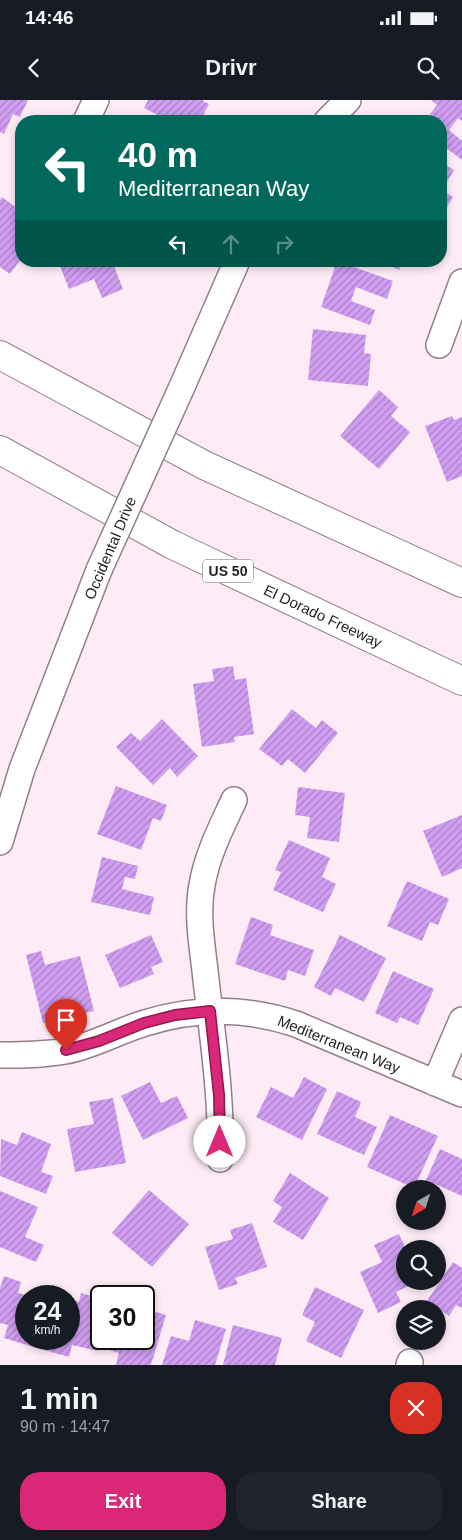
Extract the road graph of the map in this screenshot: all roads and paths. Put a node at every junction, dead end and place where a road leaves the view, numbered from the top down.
1 (96, 100) edge
2 (348, 100) edge
3 (89, 115) edge
4 (333, 115) edge
5 (234, 267) edge
6 (462, 282) edge
7 (438, 345) dead end
8 (0, 356) edge
9 (0, 450) edge
10 (462, 583) edge
11 (462, 681) edge
12 (234, 800) dead end
13 (0, 842) edge
14 (210, 1011) junction
15 (462, 1020) edge
16 (0, 1055) edge
17 (435, 1083) junction
18 (462, 1094) edge
19 (220, 1159) dead end

1 - 3 street
2 - 4 street
5 - 13 street, Occidental Drive, bridge
6 - 7 street
8 - 10 highway
9 - 11 highway, El Dorado Freeway / US 50
12 - 14 street
14 - 16 street, Mediterranean Way
14 - 17 street, Mediterranean Way
14 - 19 street
15 - 17 street
17 - 18 street, Mediterranean Way

